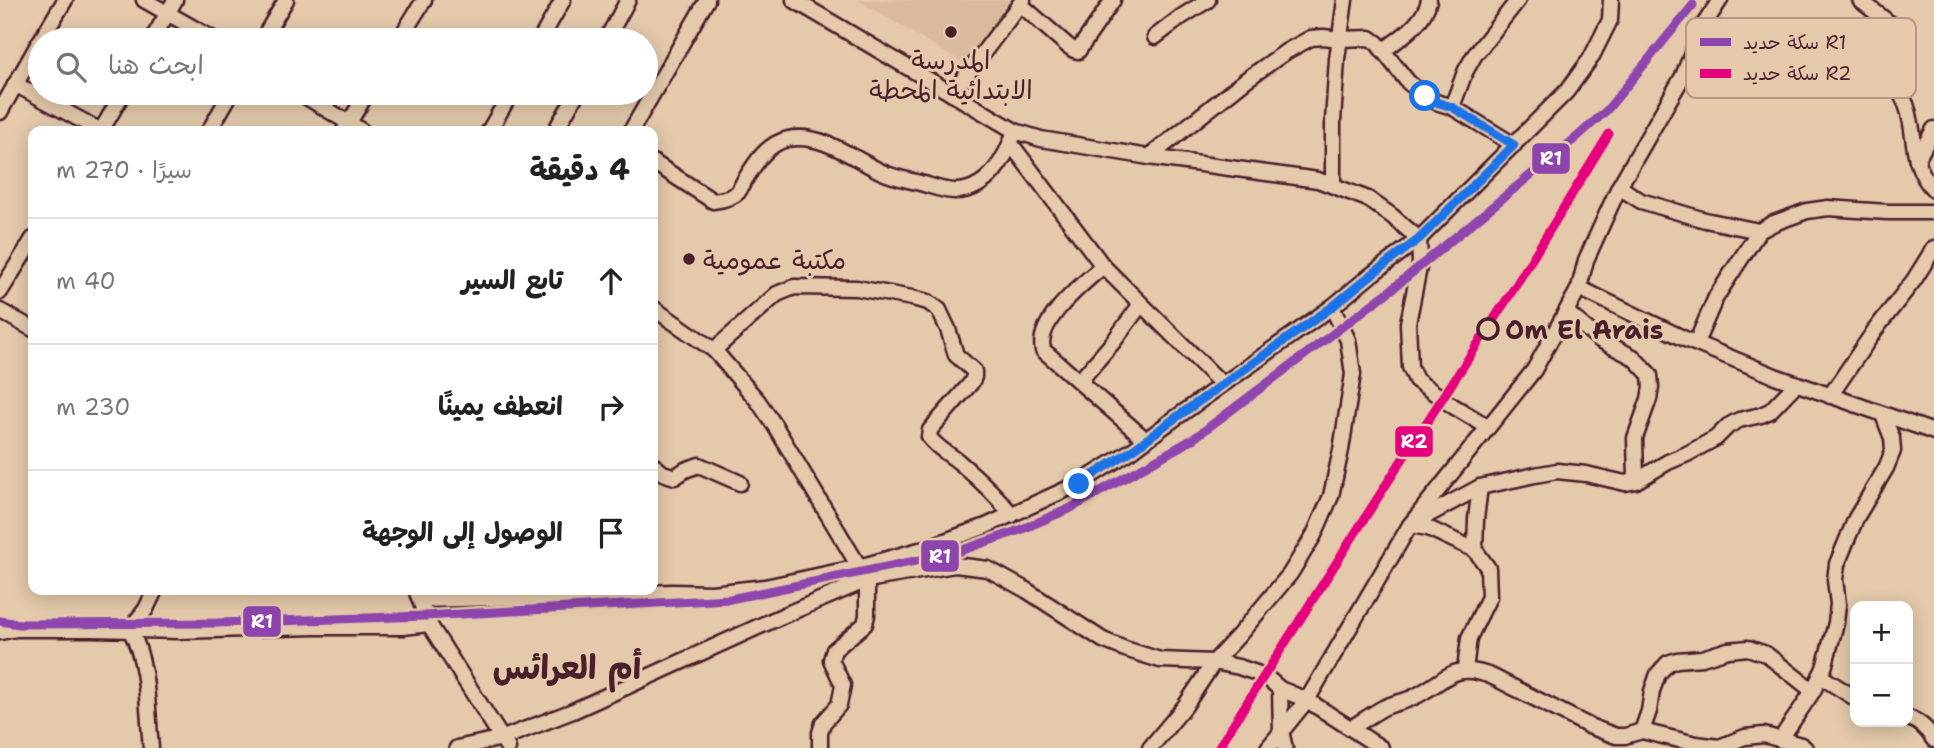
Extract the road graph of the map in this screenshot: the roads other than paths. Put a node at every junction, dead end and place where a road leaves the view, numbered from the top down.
1 (65, 0) edge
2 (144, 0) edge
3 (286, 0) edge
4 (424, 0) edge
5 (563, 0) edge
6 (628, 0) edge
7 (707, 0) edge
8 (794, 0) edge
9 (1113, 0) edge
10 (1209, 0) edge
11 (1345, 0) edge
12 (1429, 0) edge
13 (1518, 0) edge
14 (1611, 0) edge
15 (1720, 0) edge
16 (1860, 0) edge
17 (1021, 2) edge
18 (172, 6) edge
19 (1708, 18) edge
20 (1883, 18) edge
21 (49, 28) edge
22 (159, 28) edge
23 (200, 28) edge
24 (269, 28) edge
25 (406, 28) edge
26 (547, 28) edge
27 (613, 28) edge
28 (1155, 37) dead end
29 (1340, 39) junction
30 (1383, 51) junction
31 (28, 62) edge
32 (1686, 68) edge
33 (15, 84) junction
34 (658, 84) edge
35 (28, 91) edge
36 (953, 94) junction
37 (1903, 98) edge
38 (56, 105) edge
39 (117, 105) edge
40 (224, 105) edge
41 (316, 105) edge
42 (360, 105) edge
43 (503, 105) edge
44 (569, 105) edge
45 (646, 105) edge
46 (1452, 107) junction
47 (0, 112) edge
48 (97, 126) edge
49 (107, 126) edge
50 (212, 126) edge
51 (345, 126) edge
52 (347, 126) edge
53 (492, 126) edge
54 (558, 126) edge
55 (634, 126) edge
56 (1934, 129) edge
57 (1013, 137) junction
58 (1514, 145) junction
59 (1149, 156) junction
60 (1917, 160) junction
61 (658, 165) edge
62 (1333, 185) junction
63 (1619, 187) junction
64 (1934, 190) edge
65 (1934, 212) edge
66 (1759, 231) junction
67 (1419, 239) junction
68 (28, 247) edge
69 (1934, 248) edge
70 (1103, 266) junction
71 (1579, 288) junction
72 (0, 292) edge
73 (1141, 304) junction
74 (1332, 307) junction
75 (0, 311) edge
76 (658, 312) edge
77 (1566, 312) junction
78 (28, 326) edge
79 (1696, 343) junction
80 (714, 350) junction
81 (1222, 384) junction
82 (1796, 384) junction
83 (1083, 385) junction
84 (1830, 396) junction
85 (1883, 415) junction
86 (1489, 427) junction
87 (1934, 432) edge
88 (1146, 440) junction
89 (658, 468) edge
90 (1636, 481) junction
91 (740, 483) dead end
92 (1480, 486) junction
93 (1012, 515) junction
94 (1410, 525) junction
95 (1475, 550) junction
96 (859, 567) junction
97 (867, 580) junction
98 (658, 593) edge
99 (153, 595) edge
100 (418, 595) edge
101 (601, 595) edge
102 (429, 624) junction
103 (130, 629) junction
104 (0, 632) edge
105 (1214, 662) junction
106 (1465, 670) junction
107 (1820, 676) junction
108 (1280, 689) junction
109 (1813, 691) junction
110 (1850, 695) edge
111 (1307, 700) junction
112 (1913, 719) edge
113 (1351, 729) junction
114 (1281, 731) junction
115 (1642, 731) junction
116 (1780, 740) junction
117 (1934, 740) edge
118 (505, 743) edge
119 (1683, 744) edge
120 (151, 748) edge
121 (457, 748) edge
122 (820, 748) edge
123 (1150, 748) edge
124 (1268, 748) edge
125 (1285, 748) edge
126 (1381, 748) edge
127 (1805, 748) edge

1 - 21 street
2 - 18 street
3 - 24 street
4 - 25 street
5 - 26 street
6 - 27 street
7 - 34 street
8 - 36 street
9 - 17 street
10 - 28 street
11 - 29 street
12 - 30 street
13 - 46 street
14 - 58 street
15 - 19 street
16 - 20 street
17 - 36 street
18 - 22 street
18 - 23 street
29 - 30 street
29 - 59 street
29 - 62 street
30 - 46 street
31 - 33 street
32 - 63 street
33 - 35 street
33 - 47 street
36 - 57 street
37 - 60 street
38 - 48 street
39 - 49 street
40 - 50 street
41 - 51 street
42 - 52 street
43 - 53 street
44 - 54 street
45 - 55 street
46 - 58 street
56 - 60 street
57 - 59 street
57 - 61 street
57 - 70 street
58 - 67 street
59 - 62 street
60 - 64 street
62 - 67 street
63 - 66 street
63 - 71 street
65 - 66 street
66 - 79 street
67 - 74 street
67 - 86 street
68 - 72 street
69 - 84 street
70 - 73 street
70 - 83 street
71 - 77 street
71 - 79 street
73 - 81 street
73 - 83 street
74 - 81 street
74 - 105 street
75 - 78 street
76 - 80 street
77 - 86 street
77 - 90 street
79 - 82 street
80 - 93 street
80 - 96 street
81 - 88 street
82 - 84 street
82 - 90 street
83 - 88 street
84 - 85 street
85 - 87 street
85 - 107 street
86 - 94 street
88 - 93 street
89 - 91 street
90 - 92 street
92 - 94 street
92 - 95 street
93 - 96 street
94 - 95 street
94 - 111 street
95 - 106 street
96 - 97 street
96 - 98 street
97 - 105 street
97 - 118 street
97 - 122 street
99 - 103 street
100 - 101 street
100 - 102 street
102 - 103 street
102 - 118 street
103 - 104 street
103 - 120 street
105 - 108 street
105 - 123 street
106 - 113 street
106 - 115 street
107 - 109 street
107 - 110 street
108 - 111 street
108 - 114 street
109 - 115 street
109 - 116 street
111 - 113 street
111 - 114 street
112 - 117 street
113 - 126 street
114 - 124 street
114 - 125 street
115 - 119 street
116 - 119 street
116 - 127 street
118 - 121 street

